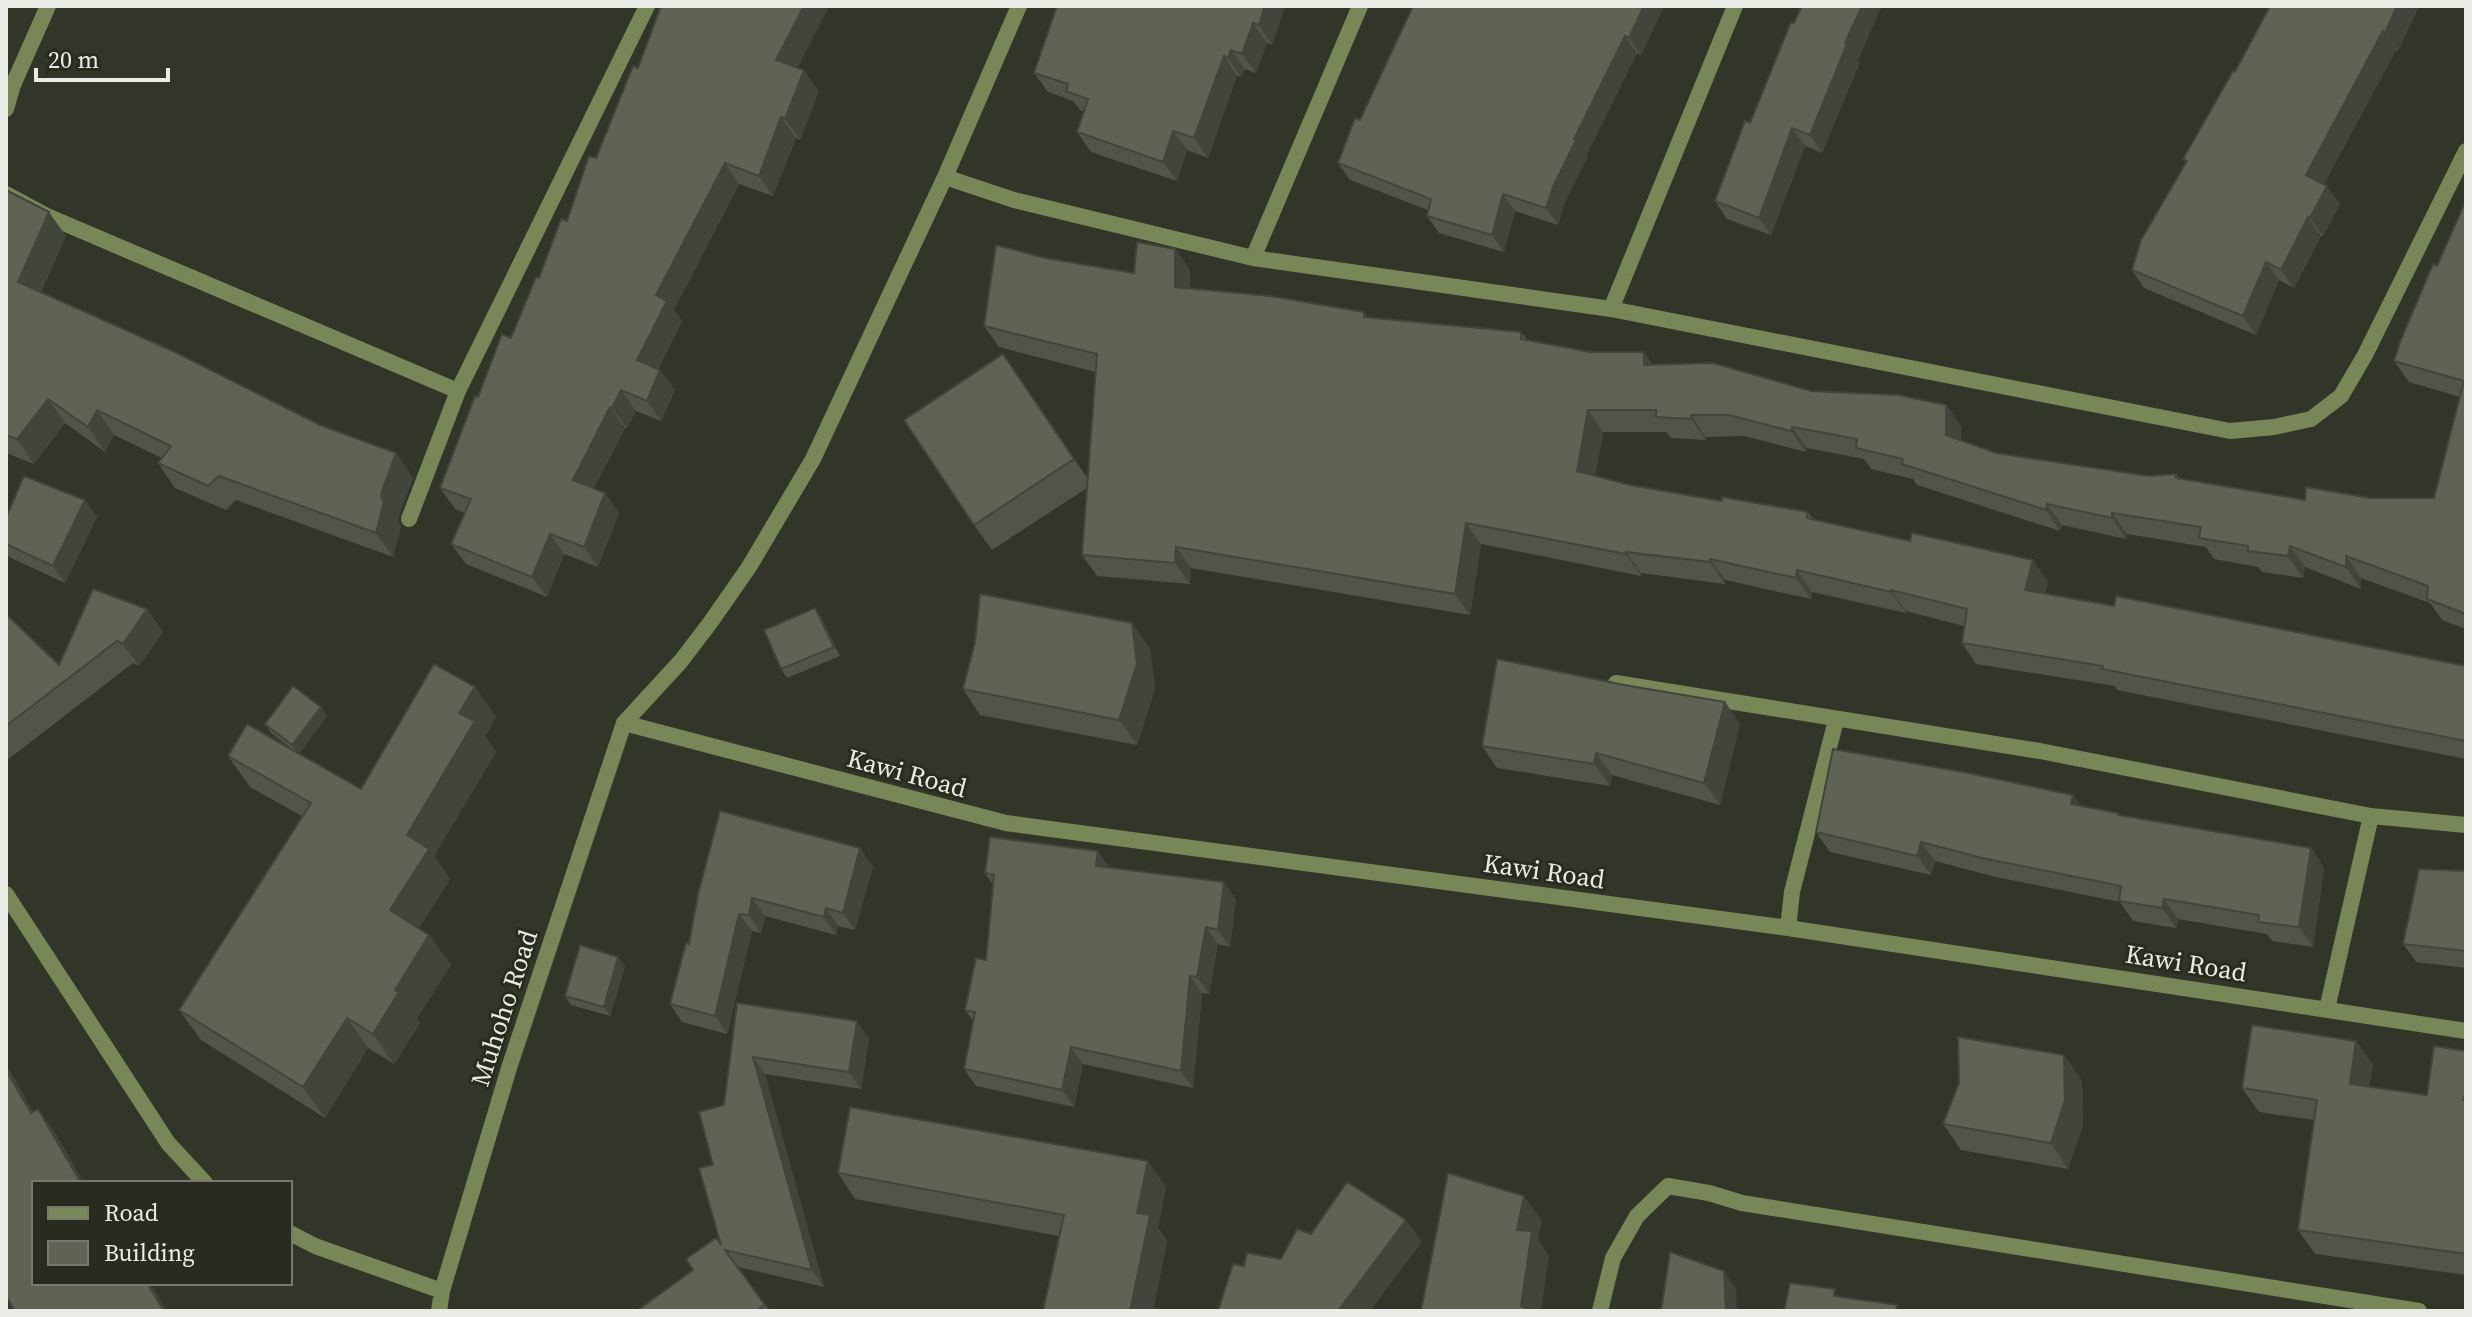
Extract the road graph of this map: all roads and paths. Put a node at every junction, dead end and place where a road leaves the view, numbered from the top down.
1 (48, 6) edge
2 (647, 6) edge
3 (1019, 6) edge
4 (1360, 6) edge
5 (1735, 6) edge
6 (6, 109) edge
7 (2466, 151) edge
8 (945, 177) junction
9 (6, 194) edge
10 (1253, 258) junction
11 (1611, 309) junction
12 (458, 391) junction
13 (409, 519) dead end
14 (1599, 681) edge
15 (1836, 720) junction
16 (624, 723) junction
17 (2371, 816) junction
18 (2466, 825) edge
19 (6, 894) edge
20 (1788, 928) junction
21 (2327, 1009) junction
22 (2466, 1031) edge
23 (203, 1181) edge
24 (292, 1234) edge
25 (442, 1291) junction
26 (439, 1311) edge
27 (1600, 1311) edge
28 (2419, 1311) edge

1 - 6 street
2 - 12 street
3 - 8 street
4 - 10 street
5 - 11 street
7 - 11 street
8 - 10 street
8 - 16 street
9 - 12 street
10 - 11 street
12 - 13 street
14 - 15 street
15 - 17 street
15 - 20 street
16 - 20 street, Kawi Road
16 - 25 street, Muhoho Road
17 - 18 street
17 - 21 street
19 - 23 street
20 - 21 street, Kawi Road
21 - 22 street, Kawi Road
24 - 25 street
25 - 26 street, Muhoho Road
27 - 28 street

